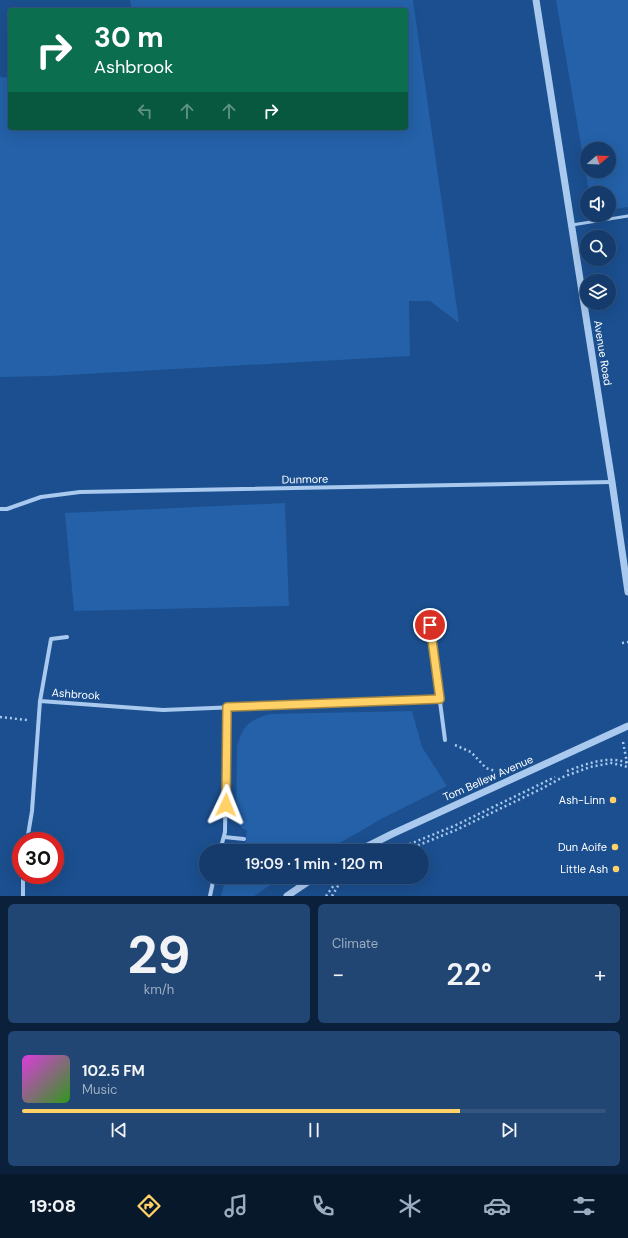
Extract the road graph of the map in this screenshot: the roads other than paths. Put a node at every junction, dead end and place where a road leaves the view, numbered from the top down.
1 (536, 0) edge
2 (628, 216) edge
3 (572, 225) junction
4 (612, 482) junction
5 (0, 509) edge
6 (628, 592) edge
7 (430, 625) dead end
8 (67, 637) dead end
9 (440, 699) junction
10 (40, 701) junction
11 (227, 707) junction
12 (628, 726) edge
13 (445, 740) road end
14 (28, 832) edge
15 (224, 837) junction
16 (244, 839) dead end
17 (222, 844) edge
18 (372, 844) edge
19 (23, 884) edge
20 (213, 884) edge
21 (305, 884) edge
22 (23, 896) edge
23 (210, 896) edge
24 (287, 896) edge

1 - 3 street, Avenue Road
2 - 3 lane
3 - 4 street, Avenue Road
4 - 5 street, Dunmore
4 - 6 street, Avenue Road
7 - 9 street
8 - 10 street
9 - 11 street, Ashbrook
9 - 13 street
10 - 11 street, Ashbrook
10 - 14 street, Ashbrook
11 - 15 street
12 - 18 street, Tom Bellew Avenue
15 - 16 street
15 - 17 street
19 - 22 street
20 - 23 street
21 - 24 street

